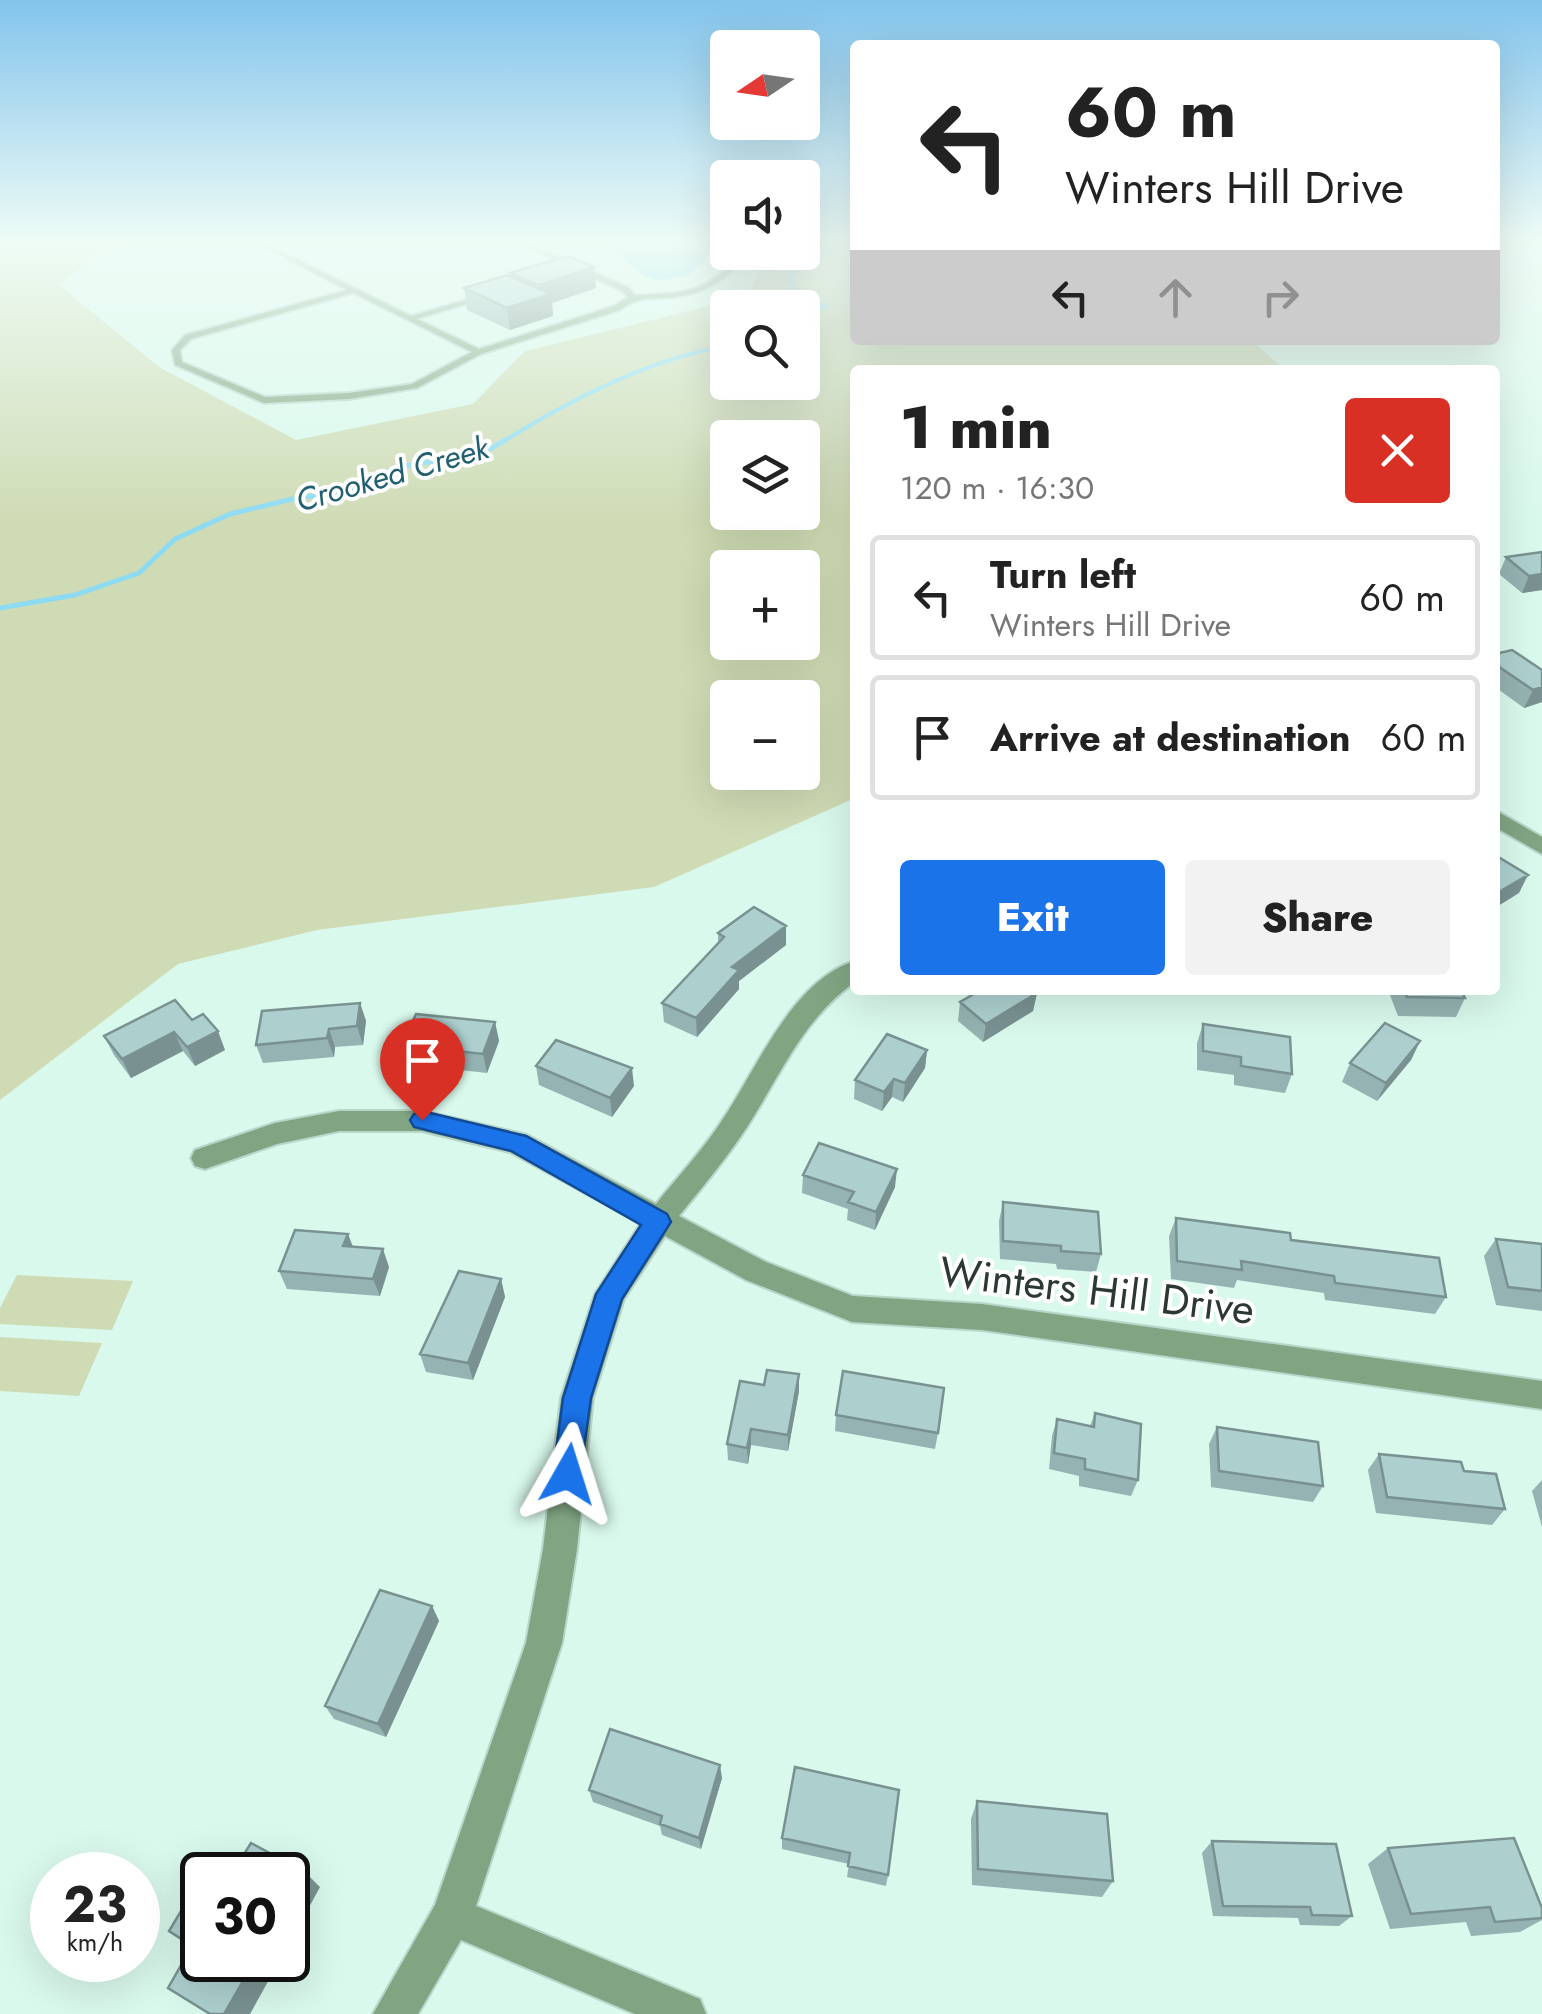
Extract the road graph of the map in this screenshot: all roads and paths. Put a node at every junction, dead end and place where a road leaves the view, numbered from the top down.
1 (192, 336) edge
2 (446, 336) edge
3 (529, 336) edge
4 (478, 352) junction
5 (1500, 820) edge
6 (1542, 846) edge
7 (850, 974) edge
8 (205, 1158) dead end
9 (658, 1222) junction
10 (1542, 1394) edge
11 (452, 1916) junction
12 (394, 2014) edge
13 (686, 2014) edge

1 - 4 lane
2 - 4 lane
3 - 4 lane
5 - 6 street
7 - 9 street
8 - 9 street, Winters Hill Drive
9 - 10 street, Winters Hill Drive
9 - 11 street
11 - 12 street
11 - 13 street

